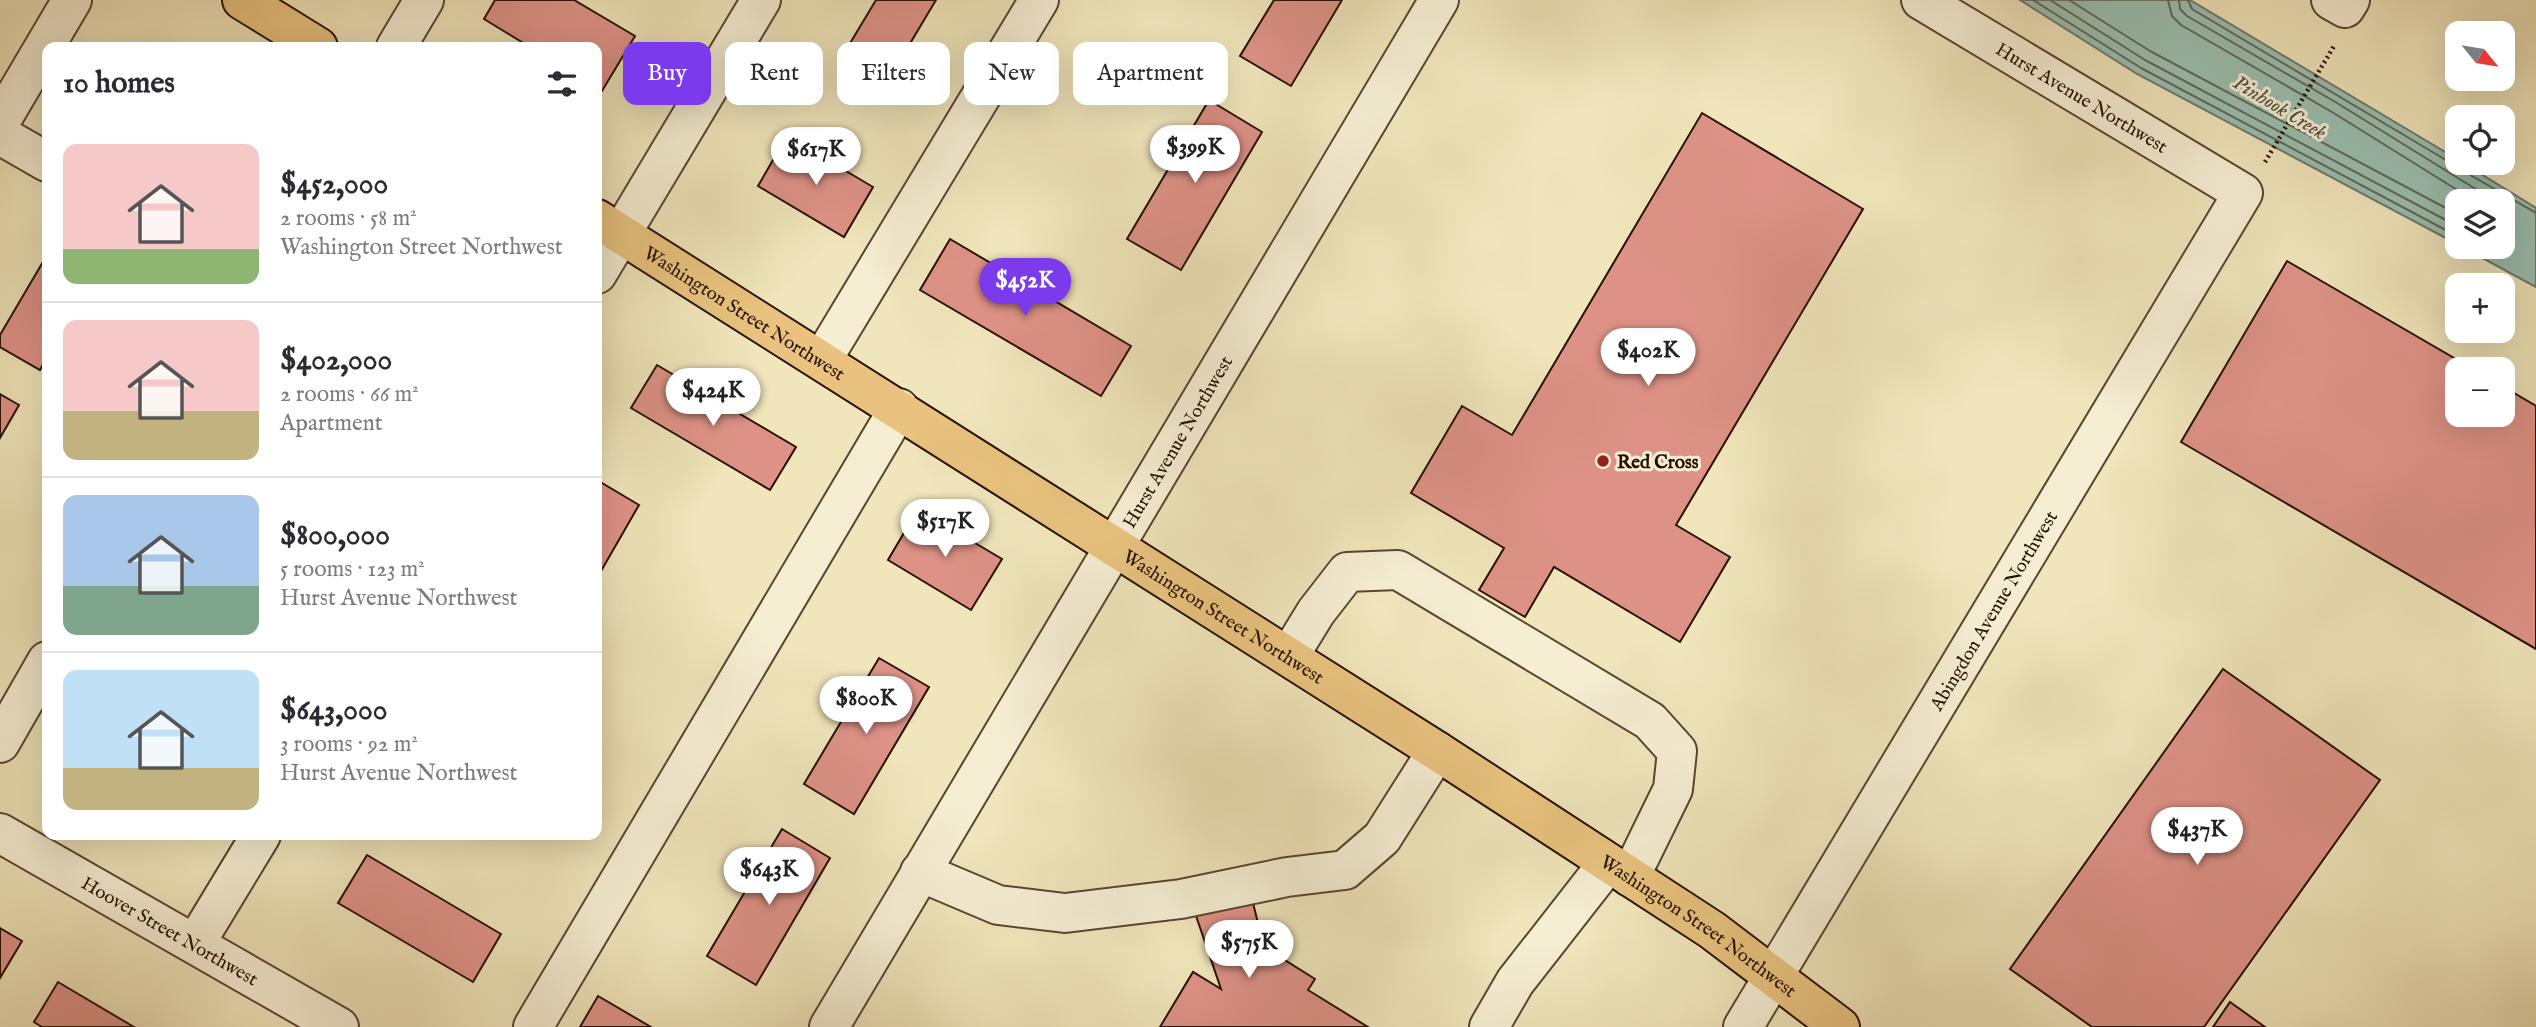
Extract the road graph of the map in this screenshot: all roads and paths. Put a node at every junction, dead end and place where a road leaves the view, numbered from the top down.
1 (72, 0) edge
2 (242, 0) edge
3 (424, 0) edge
4 (761, 0) edge
5 (1039, 0) edge
6 (1439, 0) edge
7 (1921, 0) edge
8 (47, 42) edge
9 (310, 42) edge
10 (399, 42) edge
11 (42, 51) edge
12 (2324, 65) dead end
13 (0, 122) edge
14 (0, 135) edge
15 (42, 159) edge
16 (2253, 180) junction
17 (609, 227) edge
18 (602, 254) edge
19 (822, 360) junction
20 (899, 408) junction
21 (1114, 545) junction
22 (1289, 656) junction
23 (42, 670) edge
24 (0, 743) edge
25 (1437, 751) junction
26 (0, 833) edge
27 (258, 840) edge
28 (1619, 870) junction
29 (920, 872) junction
30 (195, 944) junction
31 (1774, 976) junction
32 (339, 1027) edge
33 (533, 1027) edge
34 (829, 1027) edge
35 (1489, 1027) edge
36 (1744, 1027) edge
37 (1840, 1027) edge

1 - 8 street
2 - 9 main road
3 - 10 street
4 - 17 street
5 - 19 street
6 - 21 street, Hurst Avenue Northwest
7 - 16 street, Hurst Avenue Northwest
11 - 13 street
12 - 16 path
14 - 15 street
16 - 31 street, Abingdon Avenue Northwest
17 - 18 street
17 - 19 main road, Washington Street Northwest
19 - 20 main road, Washington Street Northwest
20 - 21 main road, Washington Street Northwest
20 - 33 street
21 - 22 main road, Washington Street Northwest
21 - 29 street, Hurst Avenue Northwest
22 - 25 main road, Washington Street Northwest
22 - 28 street
23 - 24 street
25 - 28 main road, Washington Street Northwest
25 - 29 street
26 - 30 street, Hoover Street Northwest
27 - 30 street
28 - 31 main road, Washington Street Northwest
28 - 35 street
29 - 34 street, Hurst Avenue Northwest
30 - 32 street, Hoover Street Northwest
31 - 36 street, Abingdon Avenue Northwest
31 - 37 main road, Washington Street Northwest

